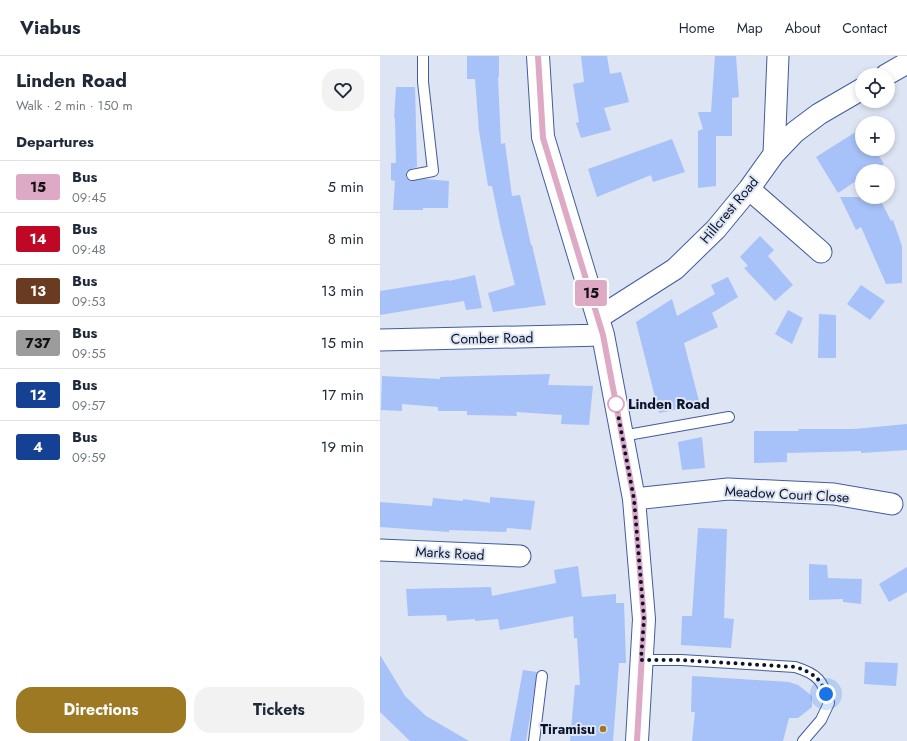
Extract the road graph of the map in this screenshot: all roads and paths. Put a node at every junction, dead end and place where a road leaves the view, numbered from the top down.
1 (423, 56) edge
2 (538, 56) edge
3 (778, 56) edge
4 (907, 63) edge
5 (895, 70) edge
6 (855, 93) edge
7 (774, 154) junction
8 (412, 175) dead end
9 (749, 189) junction
10 (821, 252) dead end
11 (601, 326) junction
12 (380, 340) edge
13 (729, 417) dead end
14 (622, 436) junction
15 (634, 499) junction
16 (892, 504) dead end
17 (380, 550) edge
18 (520, 556) dead end
19 (641, 660) junction
20 (542, 676) dead end
21 (534, 741) edge
22 (637, 741) edge
23 (803, 741) edge

1 - 8 lane
2 - 11 street
3 - 7 street
4 - 5 street
6 - 7 street, Hillcrest Road
7 - 9 street, Hillcrest Road
9 - 10 street
9 - 11 street, Hillcrest Road
11 - 12 street, Comber Road
11 - 14 street
13 - 14 lane
14 - 15 street
15 - 16 street, Meadow Court Close
15 - 19 street
17 - 18 street, Marks Road
19 - 22 street
19 - 23 lane
20 - 21 lane

